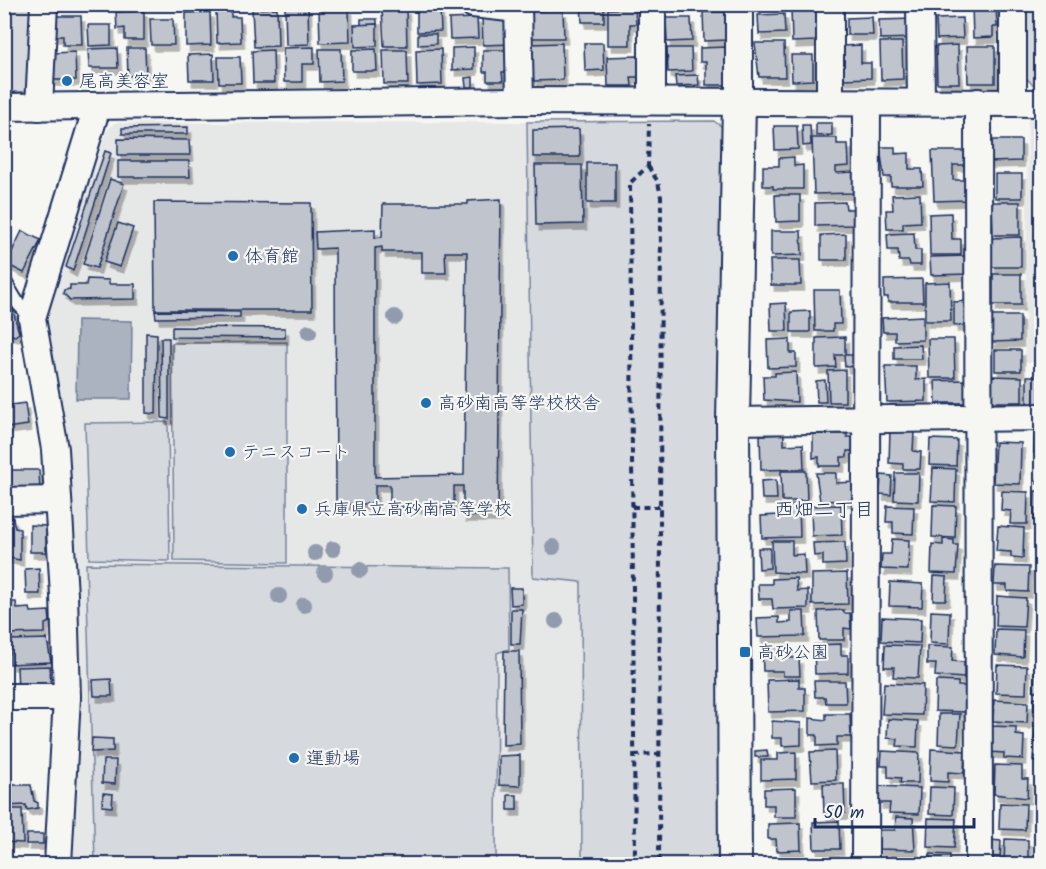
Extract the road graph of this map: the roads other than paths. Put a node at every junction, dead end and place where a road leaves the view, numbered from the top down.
1 (44, 4) edge
2 (473, 4) edge
3 (652, 4) edge
4 (739, 4) edge
5 (830, 4) edge
6 (920, 4) edge
7 (1013, 4) edge
8 (518, 7) edge
9 (520, 101) junction
10 (739, 102) junction
11 (921, 102) junction
12 (978, 102) junction
13 (830, 103) junction
14 (867, 103) junction
15 (1013, 103) junction
16 (1041, 103) edge
17 (4, 107) edge
18 (39, 107) junction
19 (97, 107) junction
20 (651, 109) junction
21 (4, 280) edge
22 (32, 318) junction
23 (1041, 417) edge
24 (980, 418) junction
25 (867, 420) junction
26 (732, 422) junction
27 (58, 500) junction
28 (4, 501) edge
29 (4, 697) edge
30 (67, 697) junction
31 (58, 864) edge
32 (735, 864) edge
33 (865, 864) edge
34 (979, 864) edge

1 - 18 street
2 - 8 street
3 - 20 street
4 - 10 street
5 - 13 street
6 - 11 street
7 - 15 street
8 - 9 street
9 - 19 street
9 - 20 street
10 - 13 street
10 - 20 street
10 - 26 street
11 - 12 street
11 - 14 street
12 - 15 street
12 - 24 street
13 - 14 street
14 - 25 street
15 - 16 street
17 - 18 street
18 - 19 street
19 - 22 street
21 - 22 lane
22 - 27 street
23 - 24 street
24 - 25 street
24 - 34 street
25 - 26 street
25 - 33 street
26 - 32 street
27 - 28 street
27 - 30 street
29 - 30 street
30 - 31 street

